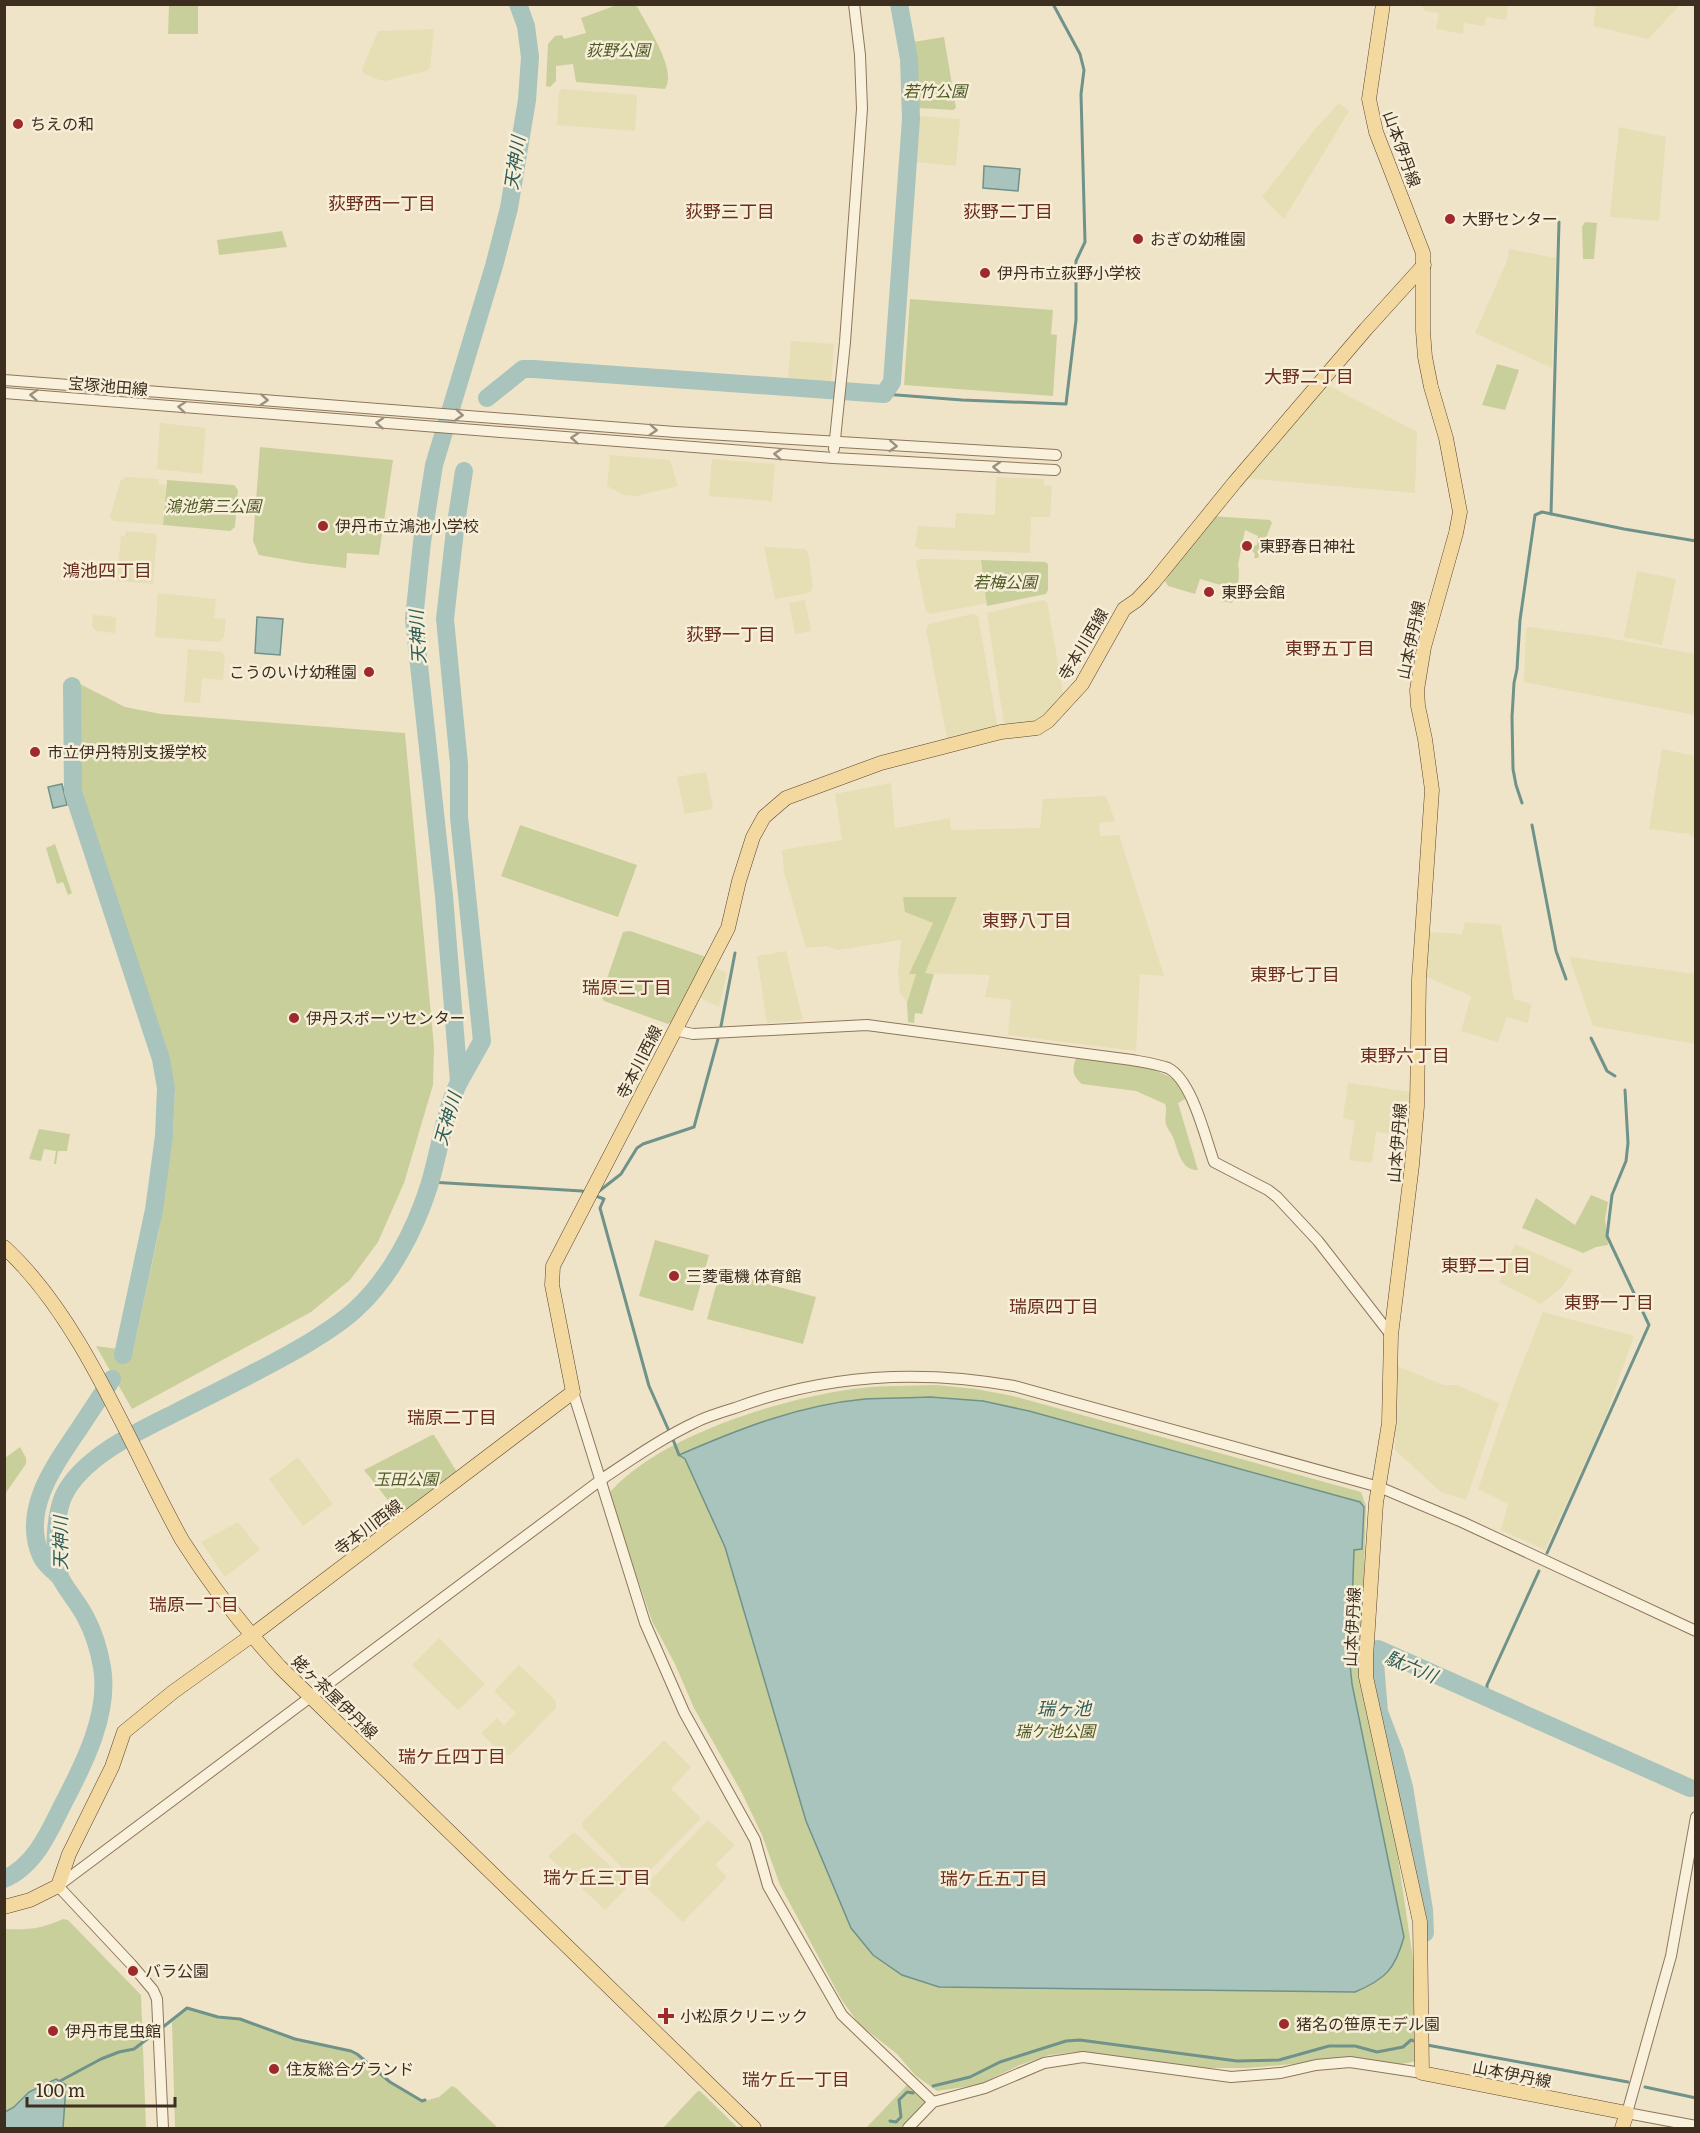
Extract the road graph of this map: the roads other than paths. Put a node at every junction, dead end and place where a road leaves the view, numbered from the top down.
1 (854, 4) edge
2 (1383, 4) edge
3 (1424, 265) junction
4 (4, 380) edge
5 (4, 393) edge
6 (835, 442) junction
7 (1056, 455) dead end
8 (833, 458) junction
9 (1055, 470) dead end
10 (674, 1030) junction
11 (4, 1247) edge
12 (1391, 1335) junction
13 (573, 1392) junction
14 (602, 1479) junction
15 (1379, 1487) junction
16 (1695, 1631) edge
17 (251, 1636) junction
18 (311, 1697) junction
19 (1695, 1817) edge
20 (58, 1886) junction
21 (4, 1907) edge
22 (1422, 2073) junction
23 (933, 2102) junction
24 (1627, 2113) junction
25 (1695, 2126) edge
26 (163, 2128) edge
27 (754, 2128) edge
28 (909, 2128) edge
29 (1622, 2128) edge

1 - 6 street
2 - 3 main road, 山本伊丹線
3 - 10 main road, 寺本川西線
3 - 12 main road, 山本伊丹線
4 -> 6 street
8 -> 5 street, 宝塚池田線
6 -> 7 street
6 - 8 street
9 -> 8 street, 宝塚池田線
10 - 12 street
10 - 13 main road, 寺本川西線
11 - 17 main road, 姥ヶ茶屋伊丹線
12 - 15 main road, 山本伊丹線
13 - 14 street
13 - 17 main road, 寺本川西線
14 - 15 street
14 - 18 street
14 - 23 street
15 - 16 street
15 - 22 main road, 山本伊丹線
17 - 18 main road, 姥ヶ茶屋伊丹線
17 - 20 main road, 寺本川西線
18 - 20 street
18 - 27 main road, 姥ヶ茶屋伊丹線
19 - 24 street
20 - 21 main road
20 - 26 street
22 - 23 street
22 - 24 main road, 山本伊丹線
23 - 28 street
24 - 25 street
24 - 29 main road

